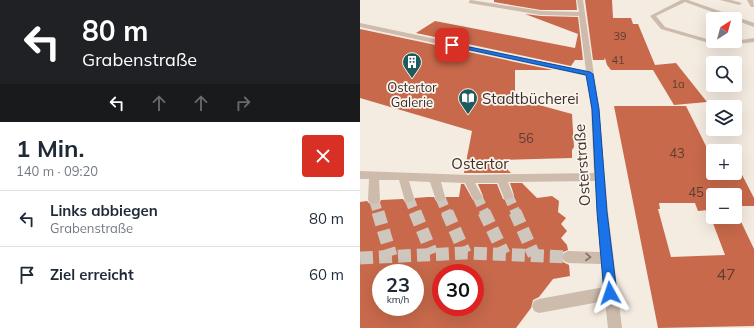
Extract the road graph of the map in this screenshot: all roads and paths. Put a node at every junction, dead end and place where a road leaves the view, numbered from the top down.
1 (580, 0) edge
2 (723, 0) edge
3 (750, 0) edge
4 (686, 1) edge
5 (471, 2) dead end
6 (739, 3) dead end
7 (753, 6) dead end
8 (582, 14) junction
9 (360, 25) edge
10 (754, 25) edge
11 (754, 40) edge
12 (590, 74) junction
13 (360, 175) edge
14 (374, 175) junction
15 (403, 177) junction
16 (599, 177) junction
17 (434, 178) junction
18 (501, 178) junction
19 (468, 179) junction
20 (508, 195) tunnel mouth
21 (477, 196) tunnel mouth
22 (440, 197) tunnel mouth
23 (409, 198) tunnel mouth
24 (374, 200) tunnel mouth
25 (568, 256) tunnel mouth
26 (607, 258) junction
27 (610, 293) junction
28 (539, 306) dead end
29 (615, 328) edge

1 - 8 street, Osterstraße
2 - 6 street
3 - 7 street
4 - 10 street
4 - 11 street
5 - 8 street
8 - 12 street, Osterstraße
9 - 12 street
12 - 16 street, Osterstraße
13 - 14 street, Ostertor
14 - 15 street, Ostertor
14 - 24 street
15 - 17 street, Ostertor
15 - 23 street
16 - 18 street, Ostertor
16 - 26 street, Osterstraße
17 - 19 street, Ostertor
17 - 22 street
18 - 19 street, Ostertor
18 - 20 street
19 - 21 street
25 -> 26 street
26 - 27 street, Osterstraße
27 - 28 street
27 - 29 street, Osterstraße

